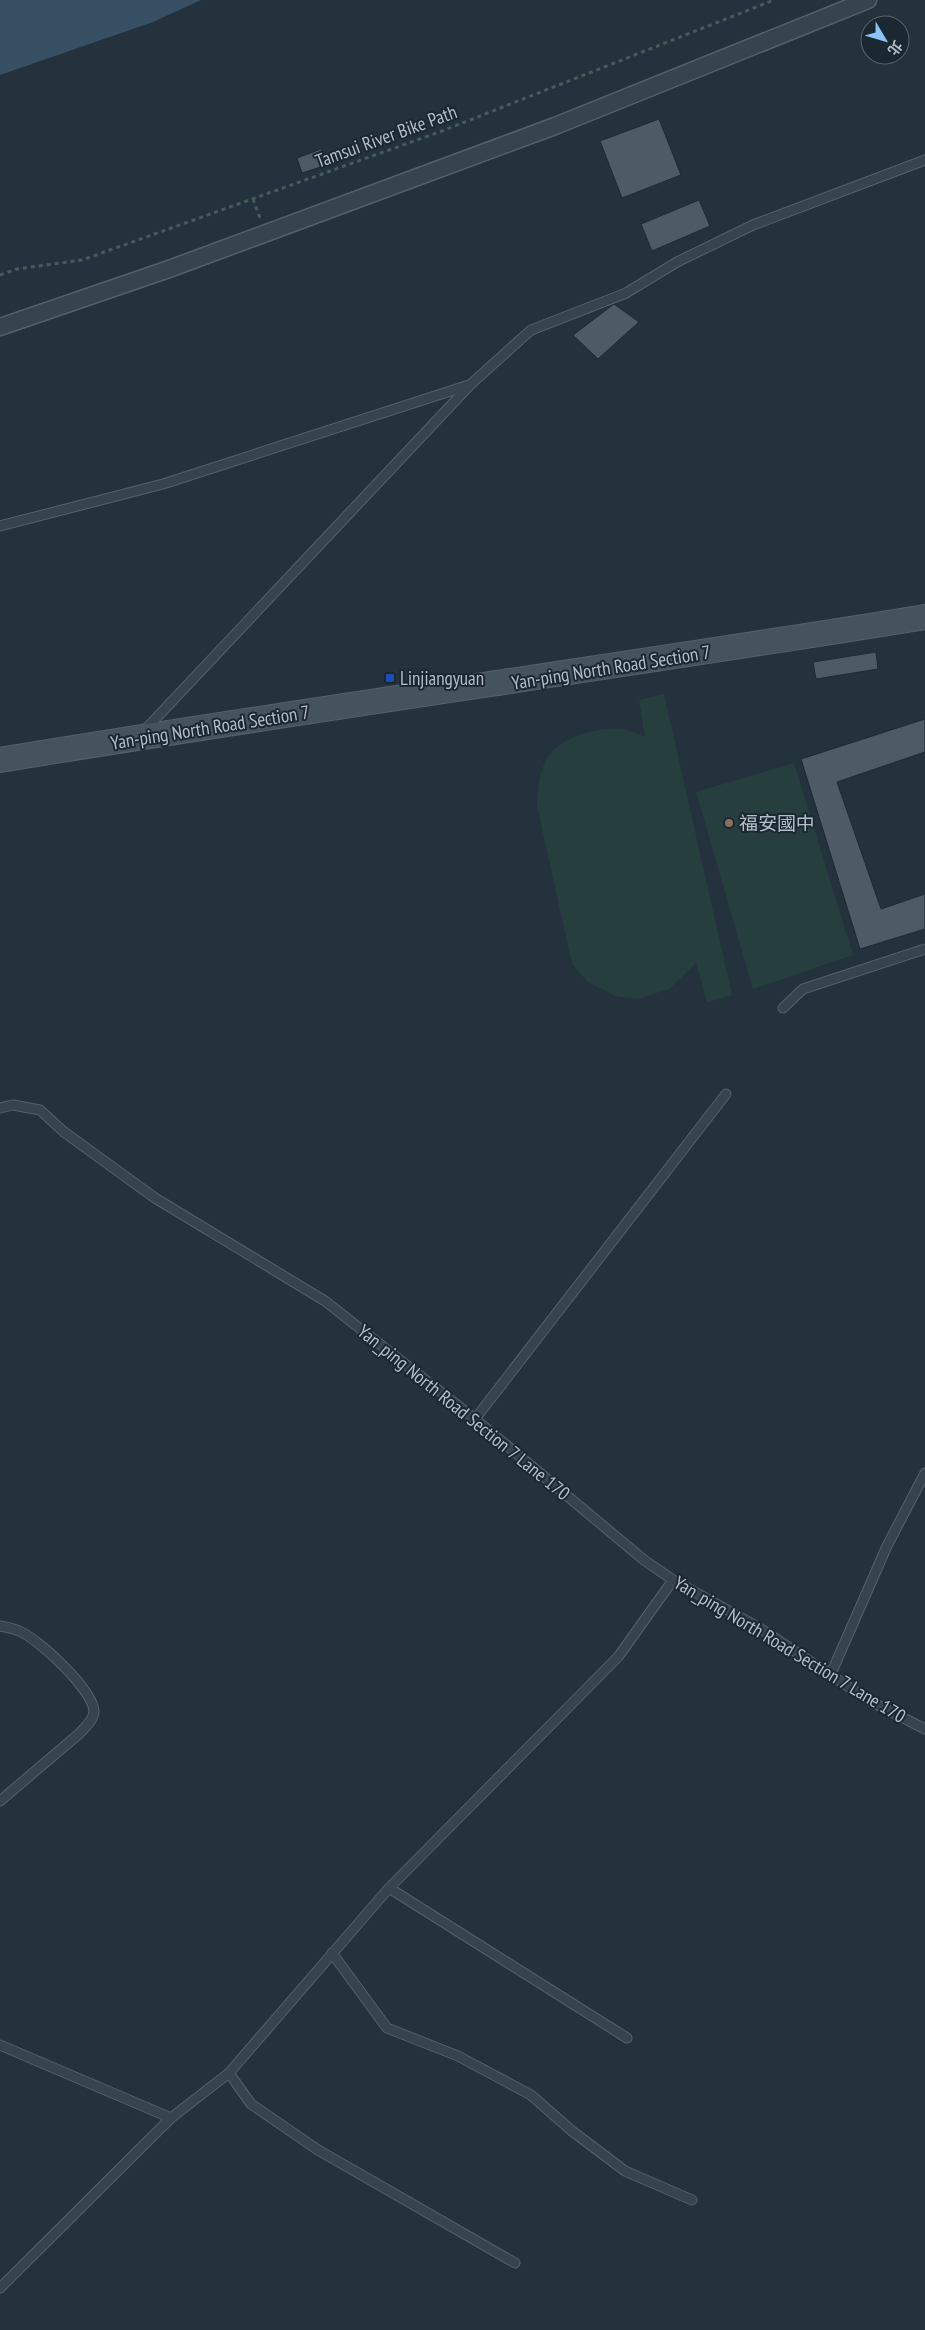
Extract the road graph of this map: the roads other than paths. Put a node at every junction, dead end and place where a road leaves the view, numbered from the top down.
1 (868, 0) edge
2 (925, 160) edge
3 (0, 328) edge
4 (472, 384) junction
5 (0, 526) edge
6 (925, 617) edge
7 (138, 737) junction
8 (0, 760) edge
9 (925, 949) edge
10 (784, 1008) dead end
11 (726, 1094) dead end
12 (0, 1108) edge
13 (475, 1418) junction
14 (925, 1474) edge
15 (673, 1580) junction
16 (0, 1626) edge
17 (830, 1676) junction
18 (925, 1729) edge
19 (0, 1801) edge
20 (388, 1888) junction
21 (332, 1953) junction
22 (627, 2038) dead end
23 (0, 2045) edge
24 (229, 2073) junction
25 (171, 2118) junction
26 (692, 2200) dead end
27 (515, 2263) dead end
28 (0, 2288) edge

1 - 3 street
2 - 4 lane
4 - 5 lane
4 - 7 lane
6 - 7 street, Yan-ping North Road Section 7
7 - 8 street, Yan-ping North Road Section 7
9 - 10 lane
11 - 13 lane
12 - 13 lane, Yan_ping North Road Section 7 Lane 170
13 - 15 lane, Yan_ping North Road Section 7 Lane 170
14 - 17 lane
15 - 17 lane, Yan_ping North Road Section 7 Lane 170
15 - 20 lane
16 - 19 lane
17 - 18 lane, Yan_ping North Road Section 7 Lane 170
20 - 21 lane
20 - 22 lane
21 - 24 lane
21 - 26 lane
23 - 25 lane
24 - 25 lane
24 - 27 lane
25 - 28 lane

